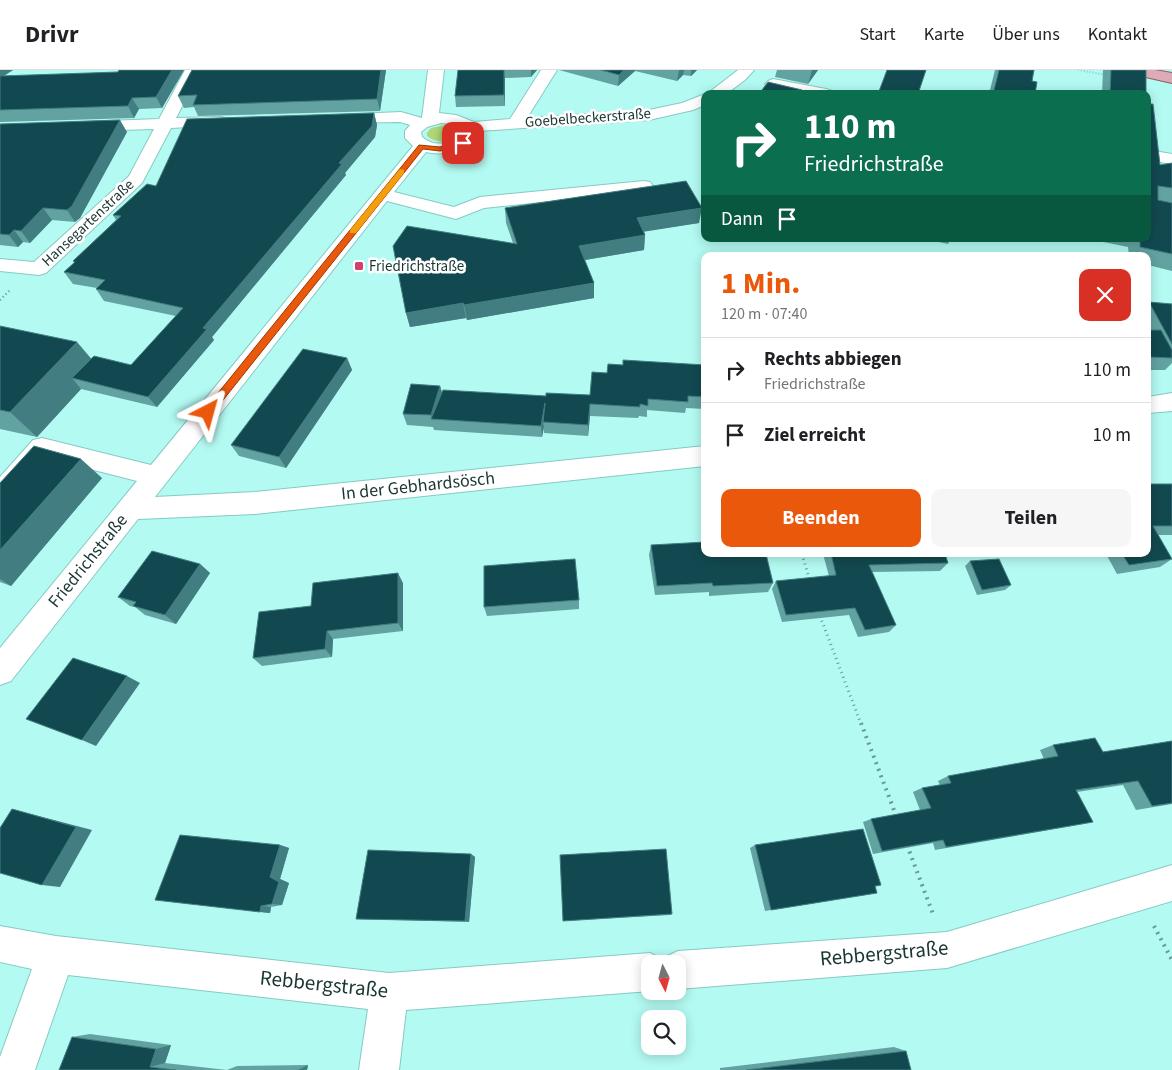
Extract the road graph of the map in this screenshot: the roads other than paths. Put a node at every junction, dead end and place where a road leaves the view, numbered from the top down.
1 (193, 70) edge
2 (436, 70) edge
3 (548, 70) edge
4 (746, 70) edge
5 (1133, 70) edge
6 (1172, 78) edge
7 (773, 84) edge
8 (721, 90) edge
9 (805, 90) edge
10 (701, 101) edge
11 (688, 107) junction
12 (701, 112) edge
13 (322, 119) edge
14 (426, 121) junction
15 (233, 122) edge
16 (516, 123) junction
17 (164, 124) junction
18 (68, 127) edge
19 (470, 127) junction
20 (421, 147) junction
21 (1151, 156) edge
22 (1172, 159) edge
23 (644, 186) edge
24 (383, 195) junction
25 (0, 265) edge
26 (1172, 402) edge
27 (1151, 405) edge
28 (701, 456) edge
29 (156, 476) junction
30 (0, 494) edge
31 (130, 509) junction
32 (0, 671) edge
33 (1172, 883) edge
34 (0, 944) edge
35 (56, 956) junction
36 (686, 969) edge
37 (641, 973) edge
38 (389, 992) junction
39 (15, 1070) edge
40 (379, 1070) edge

1 - 17 street, Hansegartenstraße
2 - 14 street
3 - 16 street
4 - 8 street
5 - 6 main road
7 - 9 street
10 - 11 street, Goebelbeckerstraße
11 - 12 street
11 - 16 street, Goebelbeckerstraße
13 - 14 street
14 - 19 street
14 - 20 street
15 - 17 street
16 - 19 street, Goebelbeckerstraße
17 - 18 street
17 - 25 street, Hansegartenstraße
19 - 20 street
20 - 24 street, Friedrichstraße
21 - 22 street
23 - 24 street
24 - 29 street, Friedrichstraße
26 - 27 street
28 - 31 street, In der Gebhardsösch
29 - 30 street
29 - 31 street, Friedrichstraße
31 - 32 street, Friedrichstraße
33 - 36 street, Rebbergstraße
34 - 35 street, Rebbergstraße
35 - 38 street, Rebbergstraße
35 - 39 street
37 - 38 street, Rebbergstraße
38 - 40 street

